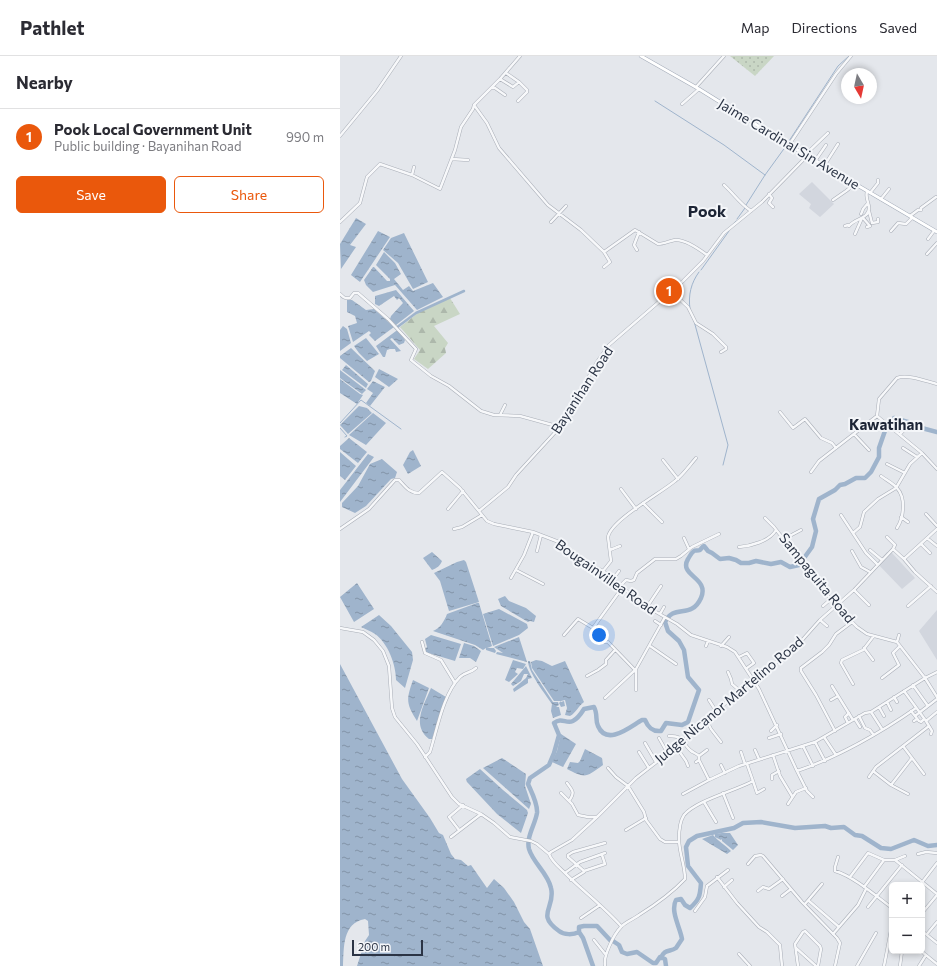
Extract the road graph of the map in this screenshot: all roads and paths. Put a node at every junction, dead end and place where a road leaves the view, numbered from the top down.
1 (401, 56) edge
2 (520, 56) edge
3 (641, 56) edge
4 (724, 56) edge
5 (851, 56) edge
6 (506, 73) junction
7 (500, 79) junction
8 (519, 82) junction
9 (492, 88) junction
10 (698, 88) junction
11 (505, 96) dead end
12 (518, 100) dead end
13 (682, 104) dead end
14 (474, 105) junction
15 (828, 133) dead end
16 (340, 136) edge
17 (838, 144) dead end
18 (788, 145) junction
19 (826, 145) dead end
20 (806, 155) junction
21 (452, 159) junction
22 (468, 160) dead end
23 (815, 161) junction
24 (824, 166) junction
25 (414, 167) dead end
26 (412, 175) junction
27 (878, 180) dead end
28 (855, 184) junction
29 (724, 185) dead end
30 (889, 189) dead end
31 (869, 193) junction
32 (769, 194) junction
33 (936, 197) edge
34 (832, 200) dead end
35 (880, 200) junction
36 (868, 203) junction
37 (566, 206) dead end
38 (773, 207) dead end
39 (869, 210) junction
40 (751, 211) junction
41 (558, 213) junction
42 (860, 214) dead end
43 (911, 217) junction
44 (863, 218) junction
45 (878, 219) dead end
46 (340, 222) edge
47 (551, 222) dead end
48 (845, 226) dead end
49 (867, 227) dead end
50 (891, 231) dead end
51 (639, 232) junction
52 (935, 232) edge
53 (855, 234) dead end
54 (928, 240) dead end
55 (937, 243) edge
56 (637, 250) dead end
57 (604, 252) junction
58 (927, 254) dead end
59 (707, 255) junction
60 (604, 267) dead end
61 (671, 291) junction
62 (340, 294) edge
63 (721, 352) dead end
64 (937, 384) edge
65 (505, 405) dead end
66 (780, 412) dead end
67 (500, 415) junction
68 (877, 416) junction
69 (560, 427) junction
70 (904, 430) dead end
71 (854, 434) junction
72 (900, 434) junction
73 (836, 448) junction
74 (903, 448) dead end
75 (869, 450) dead end
76 (922, 453) junction
77 (917, 457) junction
78 (696, 458) dead end
79 (663, 460) dead end
80 (887, 464) dead end
81 (937, 469) edge
82 (812, 472) dead end
83 (905, 473) junction
84 (881, 476) dead end
85 (678, 479) junction
86 (896, 488) junction
87 (621, 489) dead end
88 (886, 489) dead end
89 (462, 491) junction
90 (891, 492) junction
91 (643, 503) junction
92 (448, 509) dead end
93 (636, 509) junction
94 (479, 510) junction
95 (926, 514) dead end
96 (482, 515) junction
97 (841, 515) dead end
98 (902, 517) junction
99 (765, 518) dead end
100 (662, 522) dead end
101 (908, 522) dead end
102 (937, 527) edge
103 (897, 528) dead end
104 (340, 529) edge
105 (454, 529) dead end
106 (776, 529) junction
107 (801, 530) dead end
108 (533, 532) junction
109 (853, 533) junction
110 (719, 534) dead end
111 (541, 535) junction
112 (887, 537) dead end
113 (684, 538) dead end
114 (927, 538) junction
115 (783, 539) junction
116 (921, 544) junction
117 (620, 546) dead end
118 (937, 546) edge
119 (739, 547) dead end
120 (689, 549) junction
121 (893, 549) junction
122 (610, 550) junction
123 (870, 550) dead end
124 (852, 551) dead end
125 (537, 552) dead end
126 (930, 553) dead end
127 (904, 559) junction
128 (882, 560) junction
129 (877, 564) junction
130 (516, 570) junction
131 (603, 571) junction
132 (619, 571) dead end
133 (870, 572) junction
134 (511, 578) dead end
135 (613, 579) junction
136 (543, 584) dead end
137 (661, 586) dead end
138 (931, 586) junction
139 (621, 587) junction
140 (854, 590) junction
141 (937, 592) edge
142 (831, 600) junction
143 (868, 605) dead end
144 (823, 606) dead end
145 (836, 606) junction
146 (908, 606) dead end
147 (648, 607) junction
148 (664, 607) dead end
149 (660, 614) junction
150 (665, 618) junction
151 (820, 620) junction
152 (655, 621) dead end
153 (852, 622) junction
154 (661, 625) junction
155 (827, 626) dead end
156 (340, 628) edge
157 (593, 628) junction
158 (564, 634) dead end
159 (899, 635) dead end
160 (729, 637) dead end
161 (873, 637) junction
162 (708, 641) junction
163 (422, 642) dead end
164 (897, 642) junction
165 (650, 646) junction
166 (706, 646) dead end
167 (721, 646) junction
168 (900, 646) junction
169 (864, 648) junction
170 (615, 650) junction
171 (738, 657) junction
172 (874, 660) dead end
173 (676, 664) dead end
174 (476, 668) dead end
175 (747, 668) junction
176 (636, 669) junction
177 (728, 672) dead end
178 (936, 673) edge
179 (587, 676) dead end
180 (882, 678) dead end
181 (925, 678) junction
182 (753, 679) junction
183 (455, 683) junction
184 (853, 684) dead end
185 (913, 685) junction
186 (832, 686) dead end
187 (636, 690) dead end
188 (739, 690) junction
189 (904, 691) junction
190 (838, 696) junction
191 (894, 697) junction
192 (605, 698) dead end
193 (937, 698) edge
194 (709, 700) dead end
195 (830, 700) dead end
196 (886, 702) junction
197 (897, 702) dead end
198 (928, 706) junction
199 (879, 707) junction
200 (916, 708) junction
201 (892, 710) dead end
202 (716, 711) junction
203 (911, 711) junction
204 (871, 712) junction
205 (937, 712) edge
206 (849, 713) junction
207 (920, 713) junction
208 (859, 716) junction
209 (884, 716) dead end
210 (915, 716) junction
211 (706, 719) junction
212 (917, 719) junction
213 (854, 720) junction
214 (925, 720) junction
215 (914, 722) dead end
216 (848, 723) junction
217 (777, 725) junction
218 (929, 726) junction
219 (860, 727) dead end
220 (882, 729) junction
221 (771, 730) dead end
222 (835, 731) junction
223 (781, 734) junction
224 (873, 734) junction
225 (932, 734) dead end
226 (668, 736) dead end
227 (824, 737) junction
228 (659, 738) dead end
229 (769, 738) dead end
230 (684, 740) junction
231 (721, 742) dead end
232 (815, 742) junction
233 (645, 743) dead end
234 (804, 746) junction
235 (903, 746) junction
236 (676, 747) junction
237 (707, 750) dead end
238 (755, 750) dead end
239 (788, 751) junction
240 (639, 752) dead end
241 (741, 752) dead end
242 (668, 754) junction
243 (836, 755) junction
244 (699, 756) junction
245 (773, 756) junction
246 (425, 757) junction
247 (912, 758) junction
248 (699, 760) junction
249 (759, 760) junction
250 (825, 761) junction
251 (656, 762) junction
252 (696, 762) dead end
253 (746, 764) junction
254 (721, 765) dead end
255 (688, 766) dead end
256 (813, 766) junction
257 (608, 768) dead end
258 (649, 768) junction
259 (779, 771) junction
260 (797, 771) junction
261 (873, 771) junction
262 (725, 773) junction
263 (924, 774) dead end
264 (869, 777) dead end
265 (772, 779) dead end
266 (709, 780) junction
267 (753, 781) junction
268 (567, 783) dead end
269 (891, 785) junction
270 (628, 786) junction
271 (806, 788) junction
272 (764, 789) dead end
273 (561, 793) dead end
274 (723, 793) junction
275 (683, 794) dead end
276 (908, 794) dead end
277 (792, 796) junction
278 (813, 797) dead end
279 (569, 801) junction
280 (704, 802) junction
281 (788, 804) dead end
282 (463, 806) junction
283 (481, 814) junction
284 (597, 817) junction
285 (646, 818) junction
286 (733, 818) dead end
287 (716, 822) dead end
288 (459, 830) junction
289 (626, 830) dead end
290 (451, 837) dead end
291 (679, 842) junction
292 (605, 843) dead end
293 (550, 853) junction
294 (606, 853) dead end
295 (937, 853) edge
296 (918, 854) dead end
297 (602, 856) junction
298 (905, 856) dead end
299 (838, 857) dead end
300 (884, 860) junction
301 (895, 860) junction
302 (576, 864) junction
303 (748, 864) dead end
304 (937, 864) edge
305 (902, 865) junction
306 (728, 870) dead end
307 (584, 871) junction
308 (564, 873) junction
309 (717, 878) junction
310 (850, 878) junction
311 (783, 879) junction
312 (571, 880) junction
313 (732, 880) dead end
314 (920, 882) edge
315 (924, 882) edge
316 (822, 884) dead end
317 (925, 886) edge
318 (724, 887) junction
319 (865, 888) junction
320 (791, 889) junction
321 (758, 891) dead end
322 (937, 894) edge
323 (782, 896) dead end
324 (877, 897) junction
325 (809, 901) junction
326 (805, 904) junction
327 (600, 905) junction
328 (889, 906) edge
329 (868, 907) dead end
330 (925, 909) edge
331 (694, 911) dead end
332 (581, 918) dead end
333 (937, 922) edge
334 (621, 926) junction
335 (840, 927) junction
336 (876, 933) dead end
337 (833, 934) junction
338 (927, 934) joint
339 (594, 940) dead end
340 (889, 940) edge
341 (937, 943) edge
342 (796, 948) junction
343 (739, 954) dead end
344 (902, 954) edge
345 (606, 955) junction
346 (926, 955) joint
347 (937, 965) edge
348 (605, 966) edge
349 (750, 966) edge
350 (782, 966) edge
351 (798, 966) edge
352 (817, 966) edge
353 (835, 966) edge
354 (857, 966) edge
355 (884, 966) edge
356 (900, 966) edge
357 (919, 966) edge

1 - 16 street
2 - 6 street
3 - 10 main road, Jaime Cardinal Sin Avenue
4 - 10 street
5 - 18 street
6 - 7 street
6 - 8 street
7 - 8 street
7 - 9 street
8 - 12 street
9 - 11 street
9 - 14 street
10 - 13 street
10 - 18 main road, Jaime Cardinal Sin Avenue
14 - 21 street
14 - 41 street
15 - 20 street, Bayanihan Road
17 - 24 street
18 - 20 main road, Jaime Cardinal Sin Avenue
19 - 23 street
20 - 23 main road, Jaime Cardinal Sin Avenue
20 - 32 street, Bayanihan Road
21 - 22 street
21 - 26 street
23 - 24 main road, Jaime Cardinal Sin Avenue
24 - 28 main road, Jaime Cardinal Sin Avenue
25 - 26 street
26 - 46 street
27 - 31 street
28 - 31 main road, Jaime Cardinal Sin Avenue
28 - 34 street
29 - 40 street
30 - 35 street
31 - 35 main road, Jaime Cardinal Sin Avenue
31 - 36 street
32 - 38 street
32 - 40 street, Bayanihan Road
33 - 43 street
35 - 43 main road, Jaime Cardinal Sin Avenue
36 - 39 street
36 - 42 street
37 - 41 street
39 - 44 street
39 - 45 street
40 - 59 street, Bayanihan Road
41 - 47 street
41 - 57 street
43 - 50 street
43 - 52 main road, Jaime Cardinal Sin Avenue
44 - 48 street
44 - 49 street
44 - 53 street
51 - 56 street
51 - 57 street
51 - 59 street
52 - 54 street
55 - 58 street
57 - 60 street
59 - 61 street, Bayanihan Road
61 - 63 street
61 - 69 street, Bayanihan Road
62 - 67 street
64 - 68 street
65 - 67 street
66 - 73 street
67 - 69 street
68 - 71 street
68 - 72 street
69 - 94 street, Bayanihan Road
70 - 72 street
71 - 73 street
71 - 75 street
72 - 76 street
73 - 82 street
74 - 77 street
76 - 77 street
76 - 81 street
77 - 83 street
78 - 85 street
79 - 85 street
80 - 83 street
83 - 86 street
84 - 86 street
85 - 91 street
86 - 90 street
86 - 98 street
87 - 93 street
88 - 90 street
89 - 92 street
89 - 94 street, Bougainvillea Road
89 - 104 street, Bougainvillea Road
90 - 109 street
91 - 93 street
91 - 100 street
93 - 122 street
94 - 96 street, Bougainvillea Road
95 - 102 street
96 - 105 street
96 - 108 street, Bougainvillea Road
97 - 109 street
98 - 101 street
98 - 103 street
99 - 106 street, Sampaguita Road
102 - 114 street
106 - 115 street, Sampaguita Road
106 - 119 street
107 - 115 street
108 - 111 street, Bougainvillea Road
108 - 130 street
109 - 129 street
110 - 120 street
111 - 125 street
111 - 131 street, Bougainvillea Road
112 - 121 street
113 - 120 street
114 - 116 street
114 - 118 street
115 - 142 street, Sampaguita Road
116 - 126 street
116 - 127 street
117 - 122 street
120 - 139 street
121 - 127 street
121 - 128 street, Judge Nicanor Martelino Road
122 - 131 street
123 - 128 street
124 - 133 street
127 - 138 street
128 - 129 street, Judge Nicanor Martelino Road
129 - 133 street, Judge Nicanor Martelino Road
130 - 134 street
130 - 136 street
131 - 135 street, Bougainvillea Road
132 - 135 street
133 - 140 street, Judge Nicanor Martelino Road
135 - 139 street, Bougainvillea Road
137 - 147 street
138 - 141 street
138 - 146 street
139 - 147 street, Bougainvillea Road
139 - 157 street
140 - 143 street
140 - 145 street, Judge Nicanor Martelino Road
142 - 144 street
142 - 145 street, Sampaguita Road
145 - 151 street, Judge Nicanor Martelino Road
145 - 153 street, Sampaguita Road
147 - 149 street, Bougainvillea Road
148 - 149 street
149 - 150 street, Bougainvillea Road
150 - 154 street
150 - 162 street, Bougainvillea Road
151 - 155 street
151 - 182 street, Judge Nicanor Martelino Road
152 - 154 street
153 - 161 street, Sampaguita Road
153 - 222 street
154 - 165 street
156 - 246 street
157 - 158 street
157 - 170 street
159 - 164 street
160 - 167 street
161 - 164 street, Sampaguita Road
161 - 169 street
162 - 166 street
162 - 167 street, Bougainvillea Road
163 - 183 street
164 - 168 street
165 - 173 street
165 - 176 street
167 - 171 street, Bougainvillea Road
168 - 180 street
168 - 181 street
169 - 172 street
169 - 184 street
170 - 176 street
170 - 179 street
171 - 175 street, Bougainvillea Road
171 - 175 street
174 - 183 street
175 - 182 street, Bougainvillea Road
176 - 187 street
176 - 192 street
177 - 188 street
178 - 181 street
181 - 185 street
181 - 193 street
182 - 188 street, Judge Nicanor Martelino Road
182 - 217 street, Bougainvillea Road
183 - 246 street
185 - 189 street
185 - 198 street
186 - 190 street
188 - 202 street, Judge Nicanor Martelino Road
189 - 191 street
189 - 200 street
190 - 195 street
190 - 206 street
191 - 196 street
191 - 197 street
193 - 198 street
194 - 202 street
196 - 199 street
196 - 201 street
198 - 207 street
199 - 204 street
199 - 209 street
200 - 203 street
200 - 207 street
202 - 211 street, Judge Nicanor Martelino Road
203 - 210 street
203 - 220 street
204 - 208 street
204 - 220 street
205 - 214 street
206 - 213 street
206 - 216 street
207 - 210 street
207 - 214 street
208 - 213 street
208 - 224 street
210 - 212 street
211 - 230 street, Judge Nicanor Martelino Road
211 - 231 street
212 - 214 street
212 - 215 street
213 - 216 street
213 - 219 street
214 - 218 street
216 - 222 street
217 - 221 street
217 - 223 street, Bougainvillea Road
218 - 225 street
218 - 235 street
220 - 224 street
222 - 227 street
223 - 229 street
223 - 239 street, Bougainvillea Road
224 - 243 street
226 - 230 street
227 - 232 street
227 - 243 street
228 - 242 street
230 - 236 street, Judge Nicanor Martelino Road
230 - 244 street
232 - 234 street
232 - 250 street
233 - 251 street
234 - 239 street
234 - 256 street
235 - 247 street
235 - 261 street
236 - 242 street, Judge Nicanor Martelino Road
236 - 255 street
237 - 244 street
238 - 249 street
239 - 245 street
239 - 260 street, Bougainvillea Road
240 - 258 street
241 - 253 street
242 - 251 street, Judge Nicanor Martelino Road
243 - 250 street
244 - 248 street
245 - 249 street
245 - 259 street
246 - 282 street
247 - 263 street
247 - 269 street
248 - 252 street
248 - 266 street
249 - 253 street
250 - 256 street
251 - 258 street, Judge Nicanor Martelino Road
253 - 262 street
253 - 267 street
254 - 262 street
256 - 260 street
257 - 270 street
258 - 270 street, Judge Nicanor Martelino Road
259 - 265 street
259 - 277 street
260 - 271 street, Bougainvillea Road
261 - 264 street
261 - 269 street
262 - 266 street
266 - 275 street
267 - 272 street
267 - 274 street
268 - 279 street
269 - 276 street
270 - 284 street, Judge Nicanor Martelino Road
270 - 285 street
271 - 277 street
271 - 278 street, Bougainvillea Road
273 - 279 street
274 - 280 street
274 - 286 street
277 - 281 street
279 - 284 street
280 - 287 street
280 - 291 street
282 - 283 street
282 - 288 street
283 - 288 street
283 - 293 street
284 - 293 street, Judge Nicanor Martelino Road
285 - 289 street
285 - 291 street
288 - 290 street
291 - 334 street
292 - 302 street
293 - 308 street
294 - 297 street
295 - 296 street
297 - 302 street
297 - 307 street
298 - 301 street
299 - 310 street
300 - 301 street
300 - 310 street
300 - 319 street
301 - 305 street
302 - 307 street
302 - 308 street
303 - 311 street
304 - 315 street
305 - 314 street
305 - 324 street
306 - 309 street
307 - 312 street
308 - 312 street
309 - 318 street
309 - 331 street
310 - 319 street
311 - 320 street
311 - 321 street
312 - 327 street
313 - 318 street
316 - 325 street
317 - 322 street
318 - 350 street
319 - 324 street
319 - 335 street
320 - 323 street
320 - 326 street
322 - 330 street
324 - 328 street
324 - 329 street
325 - 326 street
325 - 335 street
326 - 337 street
327 - 332 street
327 - 334 street
333 - 338 street
334 - 345 street
335 - 337 street
336 - 354 street
337 - 353 street
338 - 341 street
339 - 345 street
340 - 355 street
342 - 351 street
342 - 352 street
342 - 352 street
343 - 349 street
344 - 356 street
345 - 348 street
346 - 347 street
346 - 357 street

